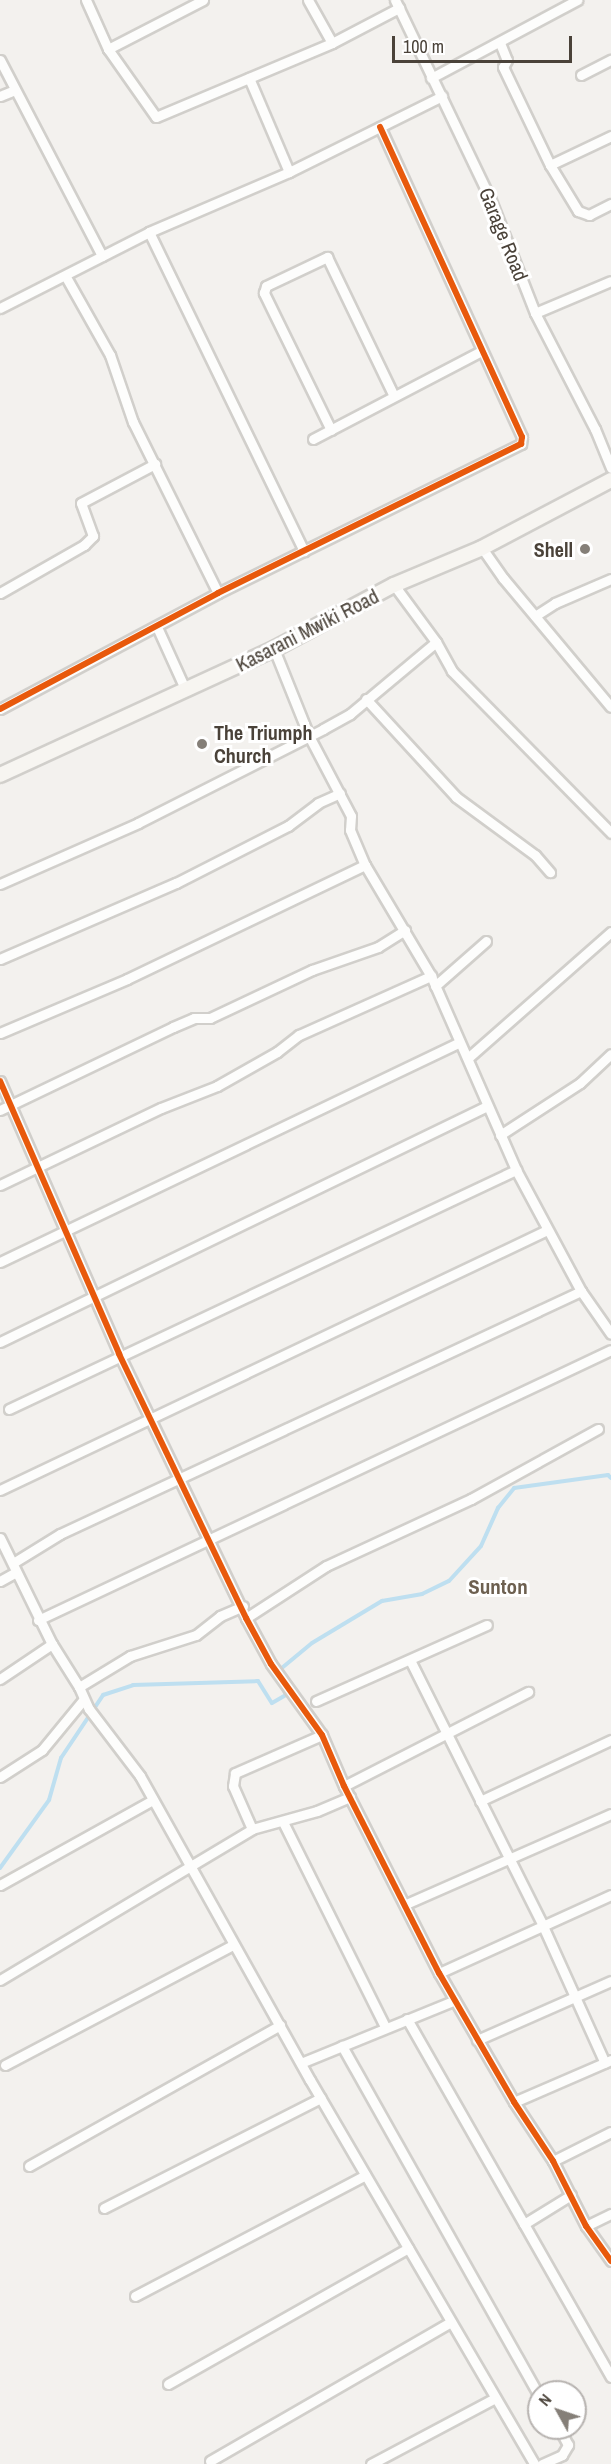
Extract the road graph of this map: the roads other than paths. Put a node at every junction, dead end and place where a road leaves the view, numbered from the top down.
1 (86, 0) edge
2 (203, 0) edge
3 (308, 0) edge
4 (577, 0) edge
5 (397, 4) edge
6 (332, 43) junction
7 (500, 43) junction
8 (108, 49) junction
9 (0, 60) edge
10 (611, 60) edge
11 (581, 75) dead end
12 (249, 78) junction
13 (431, 78) junction
14 (15, 90) junction
15 (0, 96) edge
16 (442, 96) junction
17 (380, 127) junction
18 (611, 135) edge
19 (550, 165) junction
20 (289, 172) junction
21 (611, 204) edge
22 (149, 232) junction
23 (102, 256) junction
24 (66, 277) junction
25 (611, 282) edge
26 (0, 308) edge
27 (535, 313) junction
28 (481, 351) junction
29 (394, 396) junction
30 (331, 430) junction
31 (314, 439) dead end
32 (155, 464) junction
33 (611, 468) edge
34 (611, 480) edge
35 (482, 548) junction
36 (304, 551) junction
37 (611, 579) edge
38 (394, 585) junction
39 (0, 593) edge
40 (218, 593) junction
41 (535, 616) junction
42 (157, 627) junction
43 (436, 642) junction
44 (274, 649) junction
45 (186, 691) junction
46 (366, 699) junction
47 (611, 707) edge
48 (0, 709) edge
49 (309, 736) junction
50 (0, 775) edge
51 (340, 793) junction
52 (611, 833) edge
53 (365, 865) junction
54 (550, 872) dead end
55 (0, 884) edge
56 (405, 930) junction
57 (611, 932) edge
58 (486, 941) dead end
59 (0, 959) edge
60 (431, 976) junction
61 (435, 986) junction
62 (0, 1033) edge
63 (458, 1043) junction
64 (611, 1054) edge
65 (469, 1057) junction
66 (0, 1081) edge
67 (10, 1106) junction
68 (487, 1106) junction
69 (0, 1110) edge
70 (500, 1135) junction
71 (38, 1166) junction
72 (516, 1170) junction
73 (0, 1185) edge
74 (66, 1230) junction
75 (547, 1230) junction
76 (0, 1262) edge
77 (581, 1291) junction
78 (97, 1296) junction
79 (611, 1334) edge
80 (0, 1342) edge
81 (611, 1350) edge
82 (119, 1354) junction
83 (9, 1409) dead end
84 (152, 1418) junction
85 (598, 1429) dead end
86 (180, 1478) junction
87 (0, 1490) edge
88 (0, 1538) edge
89 (210, 1539) junction
90 (14, 1568) junction
91 (0, 1581) edge
92 (243, 1606) junction
93 (246, 1618) junction
94 (38, 1620) junction
95 (487, 1625) dead end
96 (52, 1644) junction
97 (410, 1660) junction
98 (0, 1679) edge
99 (79, 1687) junction
100 (528, 1692) dead end
101 (83, 1700) junction
102 (316, 1701) dead end
103 (446, 1734) junction
104 (322, 1735) junction
105 (611, 1740) edge
106 (0, 1777) edge
107 (344, 1786) junction
108 (350, 1797) junction
109 (153, 1800) junction
110 (480, 1801) junction
111 (611, 1814) edge
112 (283, 1822) junction
113 (252, 1829) junction
114 (510, 1857) junction
115 (190, 1866) junction
116 (0, 1885) edge
117 (611, 1895) edge
118 (405, 1904) junction
119 (543, 1926) junction
120 (233, 1945) junction
121 (439, 1972) junction
122 (0, 1980) edge
123 (611, 1981) edge
124 (574, 1998) junction
125 (455, 2000) junction
126 (407, 2019) junction
127 (280, 2025) junction
128 (385, 2027) junction
129 (477, 2040) junction
130 (342, 2046) junction
131 (608, 2062) edge
132 (301, 2063) junction
133 (5, 2065) dead end
134 (321, 2098) junction
135 (514, 2102) junction
136 (611, 2132) edge
137 (553, 2161) junction
138 (28, 2166) dead end
139 (365, 2175) junction
140 (571, 2195) junction
141 (104, 2208) dead end
142 (611, 2214) edge
143 (524, 2224) junction
144 (586, 2226) junction
145 (408, 2248) junction
146 (611, 2261) edge
147 (135, 2296) dead end
148 (451, 2322) junction
149 (611, 2377) edge
150 (530, 2380) edge
151 (168, 2384) dead end
152 (493, 2399) junction
153 (565, 2440) edge
154 (210, 2461) dead end
155 (371, 2464) edge
156 (534, 2464) edge
157 (542, 2464) edge

1 - 8 street
2 - 8 street
3 - 6 street
4 - 7 street
5 - 6 street
5 - 13 street, Garage Road
6 - 12 street
7 - 13 street
7 - 19 street
8 - 12 street
9 - 14 street
10 - 11 street
12 - 20 street
13 - 16 street, Garage Road
14 - 15 street
14 - 23 street
16 - 17 street
16 - 27 street, Garage Road
17 - 20 street
17 - 28 street
18 - 19 street
19 - 21 street
20 - 22 street
22 - 23 street
22 - 36 street
23 - 24 street
24 - 26 street
24 - 32 street
25 - 27 street
27 - 33 street, Garage Road
28 - 29 street
28 - 36 street
29 - 30 street
29 - 30 street
30 - 31 street
32 - 39 street
32 - 40 street
34 - 35 main road, Kasarani Mwiki Road
35 - 38 main road, Kasarani Mwiki Road
35 - 41 street
36 - 40 street
37 - 41 street
38 - 43 street
38 - 44 main road, Kasarani Mwiki Road
40 - 42 street
41 - 47 street
42 - 45 street
42 - 48 street
43 - 46 street
43 - 52 street
44 - 45 main road, Kasarani Mwiki Road
44 - 49 street
45 - 50 main road, Kasarani Mwiki Road
46 - 49 street
46 - 54 street
49 - 51 street
49 - 55 street
51 - 53 street
51 - 59 street
53 - 56 street
53 - 62 street
56 - 60 street
56 - 67 street
57 - 65 street
58 - 61 street
60 - 61 street
60 - 71 street
61 - 63 street
63 - 65 street
63 - 74 street
64 - 70 street
65 - 68 street
66 - 67 street
67 - 69 street
67 - 71 street
68 - 70 street
68 - 78 street
70 - 72 street
71 - 73 street
71 - 74 street
72 - 75 street
72 - 82 street
74 - 76 street
74 - 78 street
75 - 77 street
75 - 84 street
77 - 79 street
77 - 86 street
78 - 80 street
78 - 82 street
81 - 89 street
82 - 83 street
82 - 84 street
84 - 86 street
84 - 87 street
85 - 93 street
86 - 89 street
86 - 90 street
88 - 90 street
89 - 92 street
89 - 94 street
90 - 91 street
90 - 94 street
92 - 93 street
92 - 99 street
93 - 104 street
94 - 96 street
95 - 97 street
96 - 98 street
96 - 99 street
97 - 102 street
97 - 103 street
99 - 101 street
100 - 103 street
101 - 106 street
101 - 109 street
103 - 107 street
103 - 110 street
104 - 107 street
104 - 113 street
105 - 110 street
107 - 108 street
108 - 112 street
108 - 118 street
109 - 115 street
109 - 116 street
110 - 114 street
111 - 114 street
112 - 113 street
112 - 128 street
113 - 115 street
114 - 118 street
114 - 119 street
115 - 120 street
115 - 122 street
117 - 119 street
118 - 121 street
119 - 121 street
119 - 124 street
120 - 127 street
120 - 133 street
121 - 125 street
123 - 124 street
124 - 129 street
124 - 131 street
125 - 126 street
125 - 129 street
126 - 128 street
126 - 143 street
127 - 132 street
127 - 138 street
128 - 130 street
129 - 135 street
130 - 132 street
130 - 150 street
131 - 135 street
132 - 134 street
134 - 139 street
134 - 141 street
135 - 137 street
136 - 137 street
137 - 140 street
139 - 145 street
139 - 147 street
140 - 143 street
140 - 144 street
142 - 144 street
143 - 149 street
144 - 146 street
145 - 148 street
145 - 151 street
148 - 152 street
148 - 154 street
152 - 155 street
152 - 156 street
153 - 157 street

